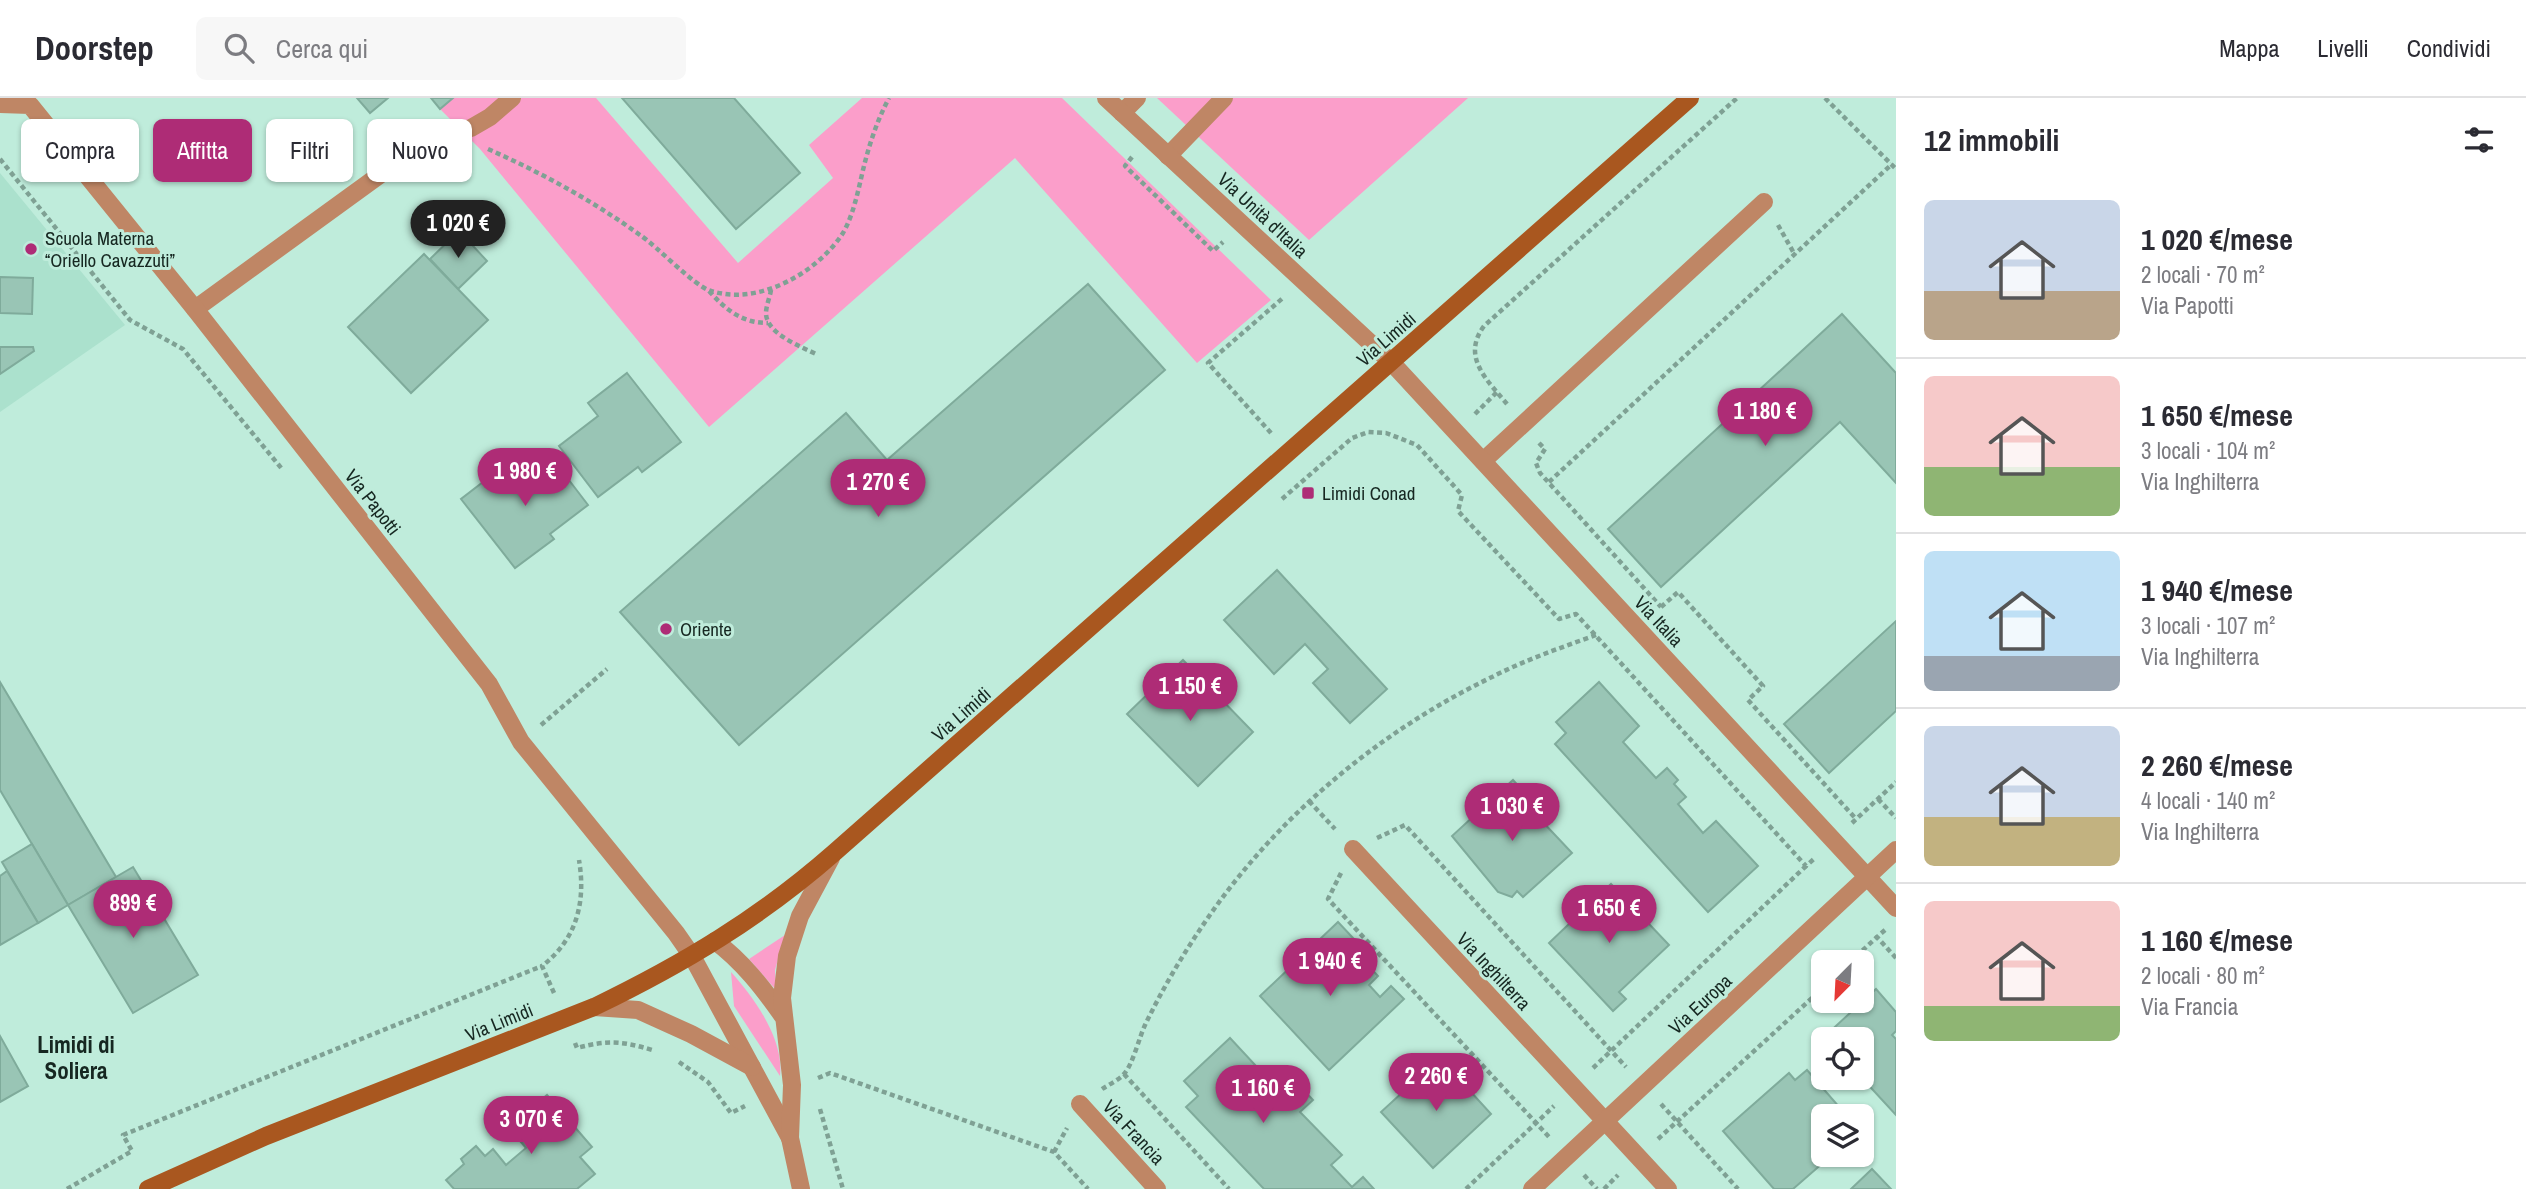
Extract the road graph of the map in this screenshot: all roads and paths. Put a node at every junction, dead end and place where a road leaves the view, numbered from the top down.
1 (512, 98) edge
2 (889, 98) edge
3 (1106, 98) edge
4 (1137, 98) edge
5 (1224, 98) edge
6 (1690, 98) edge
7 (1825, 98) edge
8 (0, 104) edge
9 (1122, 113) junction
10 (472, 125) edge
11 (472, 142) edge
12 (1168, 156) junction
13 (0, 159) edge
14 (1894, 167) edge
15 (370, 182) edge
16 (1764, 202) dead end
17 (1303, 281) junction
18 (708, 290) junction
19 (771, 290) junction
20 (195, 309) junction
21 (768, 323) junction
22 (818, 355) dead end
23 (1392, 363) junction
24 (1289, 453) junction
25 (1483, 461) junction
26 (1309, 475) junction
27 (288, 478) dead end
28 (1549, 482) dead end
29 (1275, 505) dead end
30 (1637, 629) junction
31 (1595, 635) junction
32 (1611, 653) junction
33 (607, 669) dead end
34 (521, 742) junction
35 (1896, 782) edge
36 (1878, 799) junction
37 (1309, 801) junction
38 (1896, 818) edge
39 (1856, 819) junction
40 (1833, 840) junction
41 (1353, 849) joint
42 (1896, 850) edge
43 (835, 852) junction
44 (1806, 866) junction
45 (1867, 877) junction
46 (1896, 908) edge
47 (1887, 929) dead end
48 (1877, 937) junction
49 (715, 941) junction
50 (1863, 950) edge
51 (692, 956) junction
52 (1896, 958) edge
53 (542, 966) dead end
54 (1811, 999) edge
55 (594, 1007) junction
56 (784, 1018) junction
57 (752, 1067) junction
58 (1573, 1087) junction
59 (819, 1104) dead end
60 (1080, 1104) dead end
61 (1605, 1122) junction
62 (790, 1138) junction
63 (1639, 1157) junction
64 (68, 1189) edge
65 (148, 1189) edge
66 (801, 1189) edge
67 (843, 1189) edge
68 (1157, 1189) edge
69 (1230, 1189) edge
70 (1466, 1189) edge
71 (1532, 1189) edge
72 (1604, 1189) edge
73 (1668, 1189) edge

1 - 10 street
2 - 19 path
3 - 9 street, Via Unità d'Italia
4 - 9 street
5 - 12 street
6 - 23 main road, Via Limidi
7 - 14 path
8 - 20 street, Via Papotti
9 - 12 street, Via Unità d'Italia
11 - 18 path
12 - 17 street, Via Unità d'Italia
13 - 27 path
14 - 28 path
15 - 20 street
16 - 25 street
17 - 23 street, Via Unità d'Italia
17 - 24 path
18 - 19 path
18 - 21 path
19 - 21 path
20 - 34 street, Via Papotti
21 - 22 path
23 - 24 main road, Via Limidi
23 - 25 street, Via Italia
24 - 26 path
24 - 43 main road, Via Limidi
25 - 30 street, Via Italia
26 - 29 path
26 - 31 path
30 - 32 path
30 - 39 path
30 - 40 street, Via Italia
31 - 32 path
31 - 37 path
32 - 44 path
33 - 34 path
34 - 51 street, Via Papotti
35 - 36 path
36 - 38 path
36 - 39 path
37 - 41 path
37 - 69 path
39 - 40 path
40 - 44 path
40 - 45 street, Via Italia
41 - 58 street, Via Inghilterra
42 - 45 street, Via Europa
43 - 49 main road, Via Limidi
43 - 56 street
44 - 58 path
45 - 46 street, Via Italia
45 - 61 street, Via Europa
47 - 48 path
48 - 50 path
48 - 52 path
49 - 51 main road, Via Limidi
49 - 56 street
51 - 55 main road, Via Limidi
51 - 57 street, Via Papotti
53 - 64 path
54 - 63 path
55 - 57 street
55 - 65 main road, Via Limidi
56 - 62 street
57 - 62 street, Via Papotti
58 - 61 street, Via Inghilterra
58 - 70 path
59 - 67 path
60 - 68 street, Via Francia
61 - 63 street, Via Inghilterra
61 - 71 street, Via Europa
62 - 66 street
63 - 72 path
63 - 73 street, Via Inghilterra

